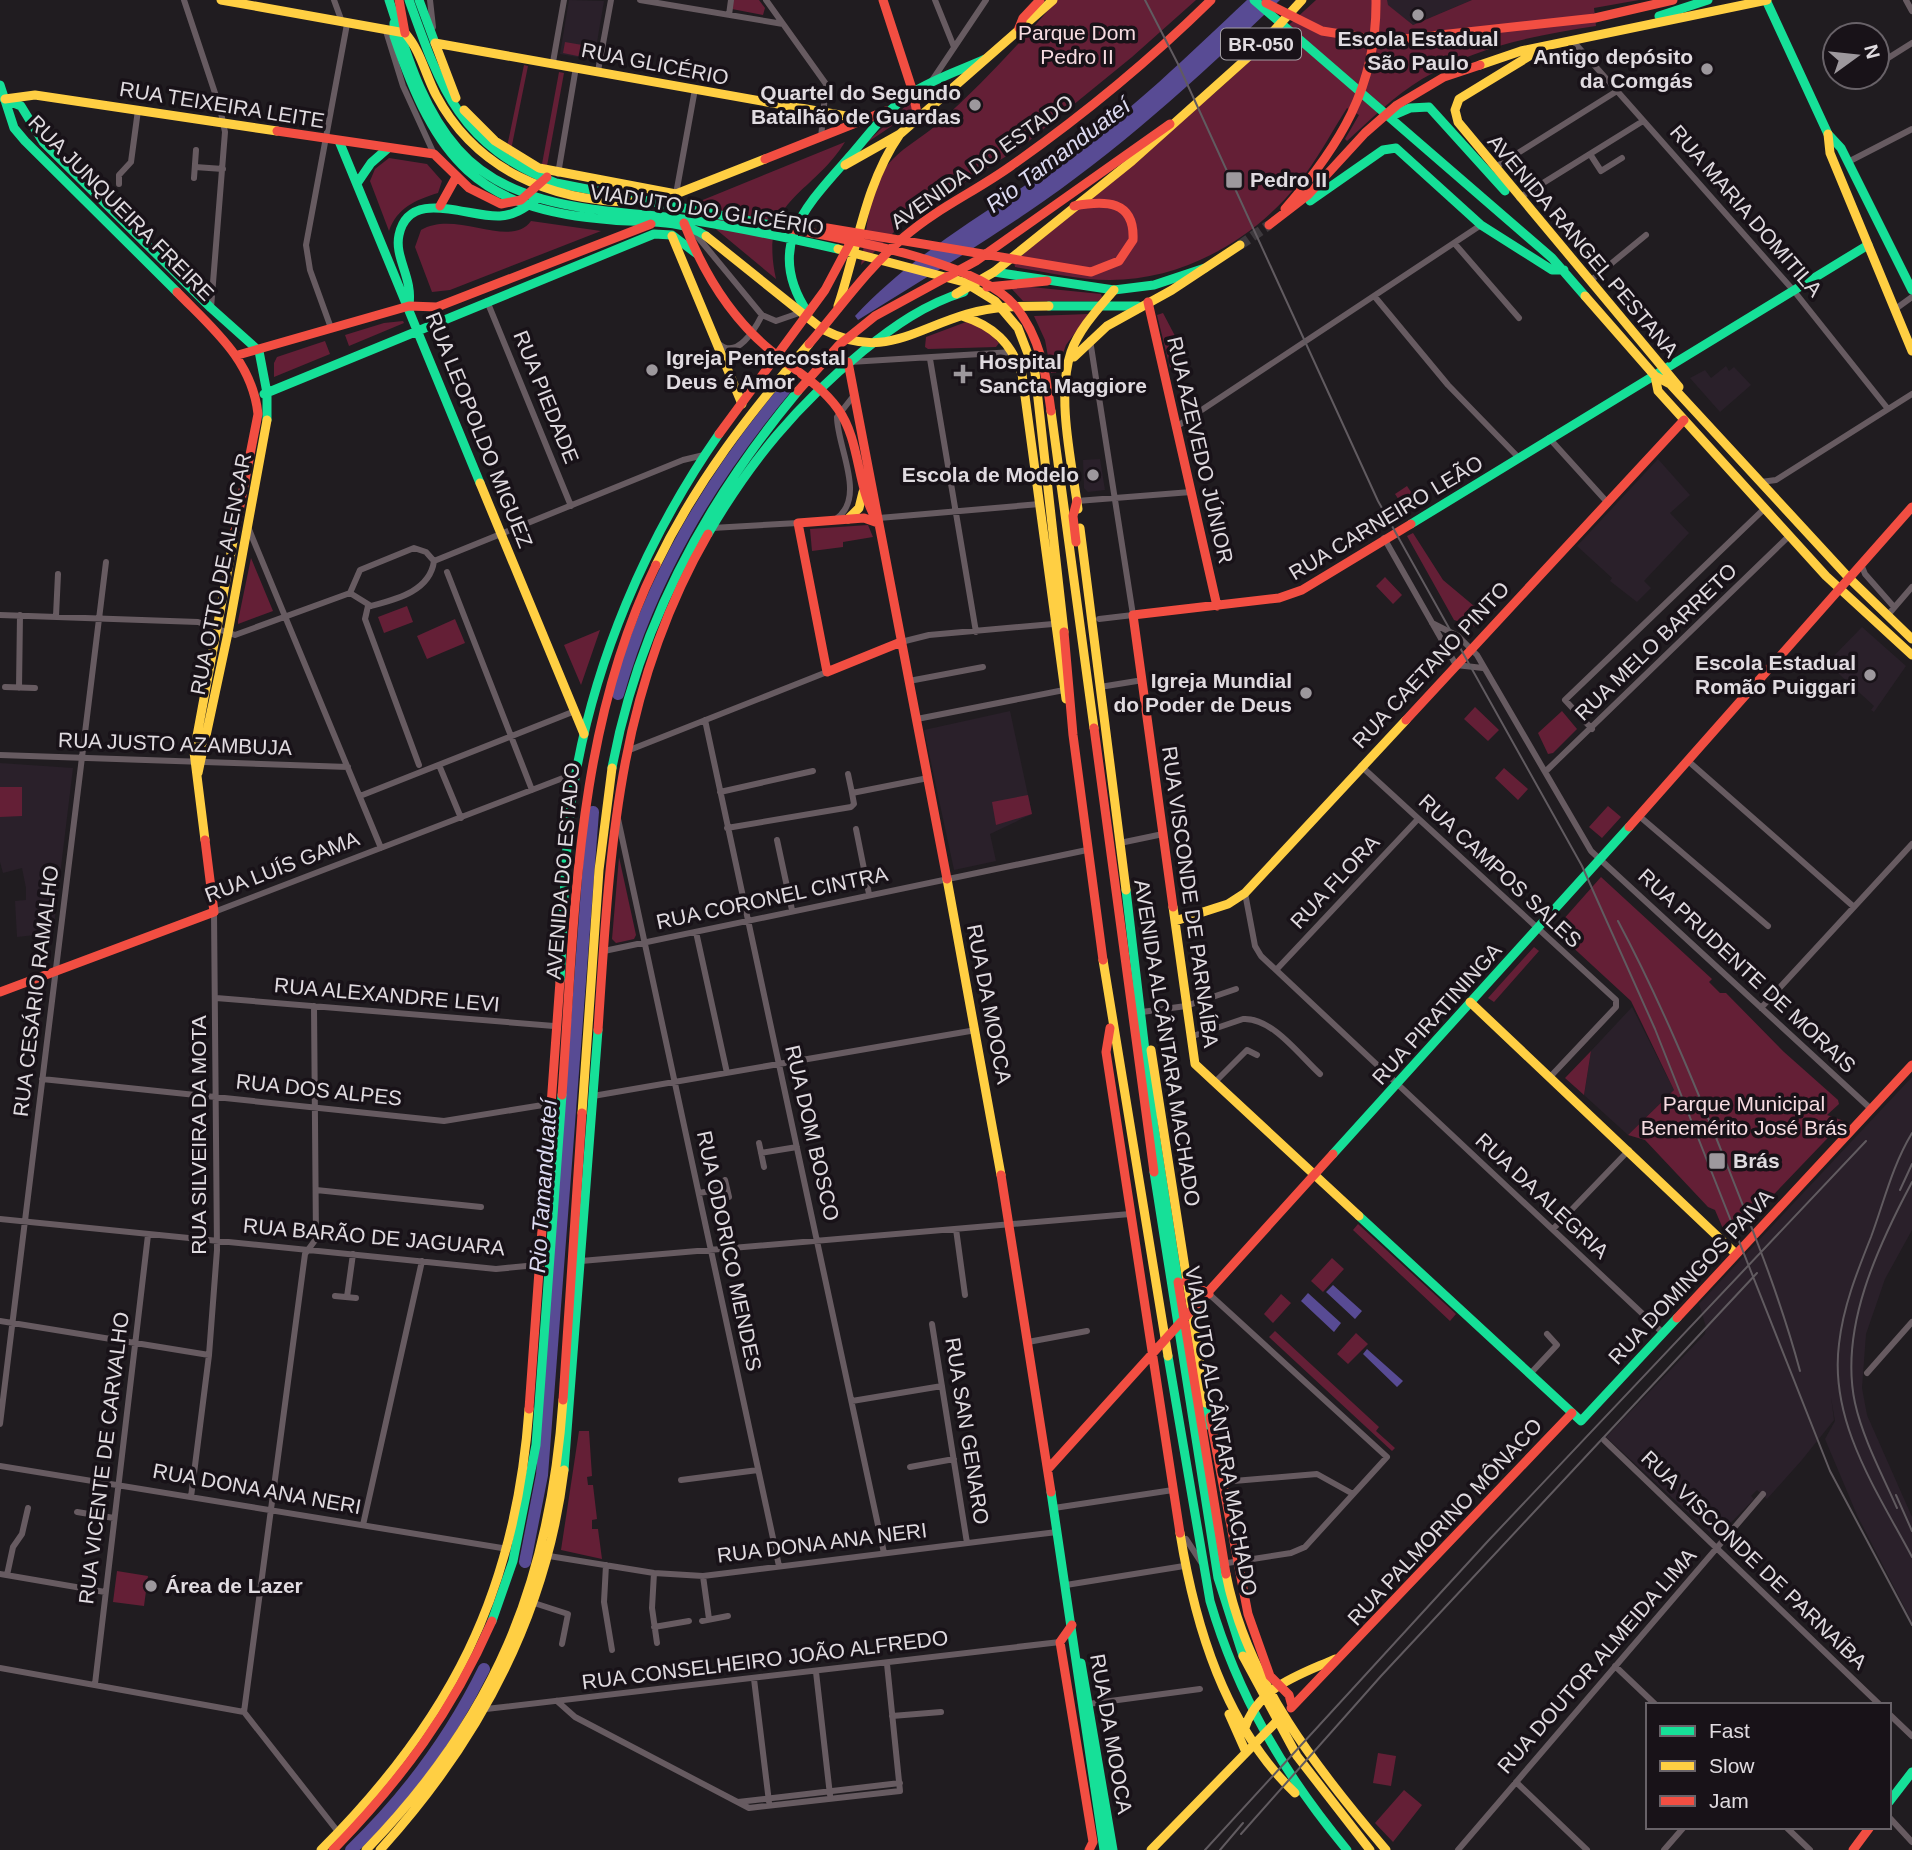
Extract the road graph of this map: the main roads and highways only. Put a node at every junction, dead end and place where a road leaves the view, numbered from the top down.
1 (221, 0) edge
2 (389, 0) edge
3 (399, 0) edge
4 (409, 0) edge
5 (419, 0) edge
6 (883, 0) edge
7 (1040, 0) edge
8 (1053, 0) edge
9 (1211, 0) edge
10 (1254, 0) edge
11 (1260, 0) edge
12 (1302, 0) edge
13 (1376, 0) edge
14 (1673, 0) edge
15 (1693, 0) edge
16 (1708, 0) edge
17 (1767, 0) edge
18 (1683, 9) junction
19 (395, 16) junction
20 (1595, 18) junction
21 (1019, 28) junction
22 (1631, 28) junction
23 (406, 32) junction
24 (435, 43) junction
25 (1547, 45) junction
26 (985, 59) junction
27 (0, 85) edge
28 (914, 92) junction
29 (4, 99) junction
30 (891, 108) junction
31 (0, 110) edge
32 (1456, 117) junction
33 (918, 118) junction
34 (868, 120) junction
35 (1443, 122) junction
36 (1377, 123) junction
37 (1170, 124) junction
38 (900, 134) junction
39 (1828, 134) junction
40 (338, 141) junction
41 (387, 149) junction
42 (840, 168) junction
43 (556, 171) junction
44 (456, 179) junction
45 (358, 182) junction
46 (676, 194) junction
47 (99, 198) junction
48 (651, 201) junction
49 (91, 206) junction
50 (440, 206) junction
51 (1074, 206) junction
52 (1295, 208) junction
53 (706, 210) junction
54 (862, 211) junction
55 (651, 224) junction
56 (671, 235) junction
57 (398, 244) junction
58 (1240, 245) tunnel mouth
59 (1868, 245) junction
60 (385, 248) junction
61 (697, 254) junction
62 (1552, 258) junction
63 (1205, 268) junction
64 (1564, 270) junction
65 (994, 272) junction
66 (1047, 281) junction
67 (941, 284) junction
68 (1114, 290) junction
69 (1912, 290) edge
70 (956, 294) junction
71 (1148, 302) junction
72 (409, 306) junction
73 (1138, 306) junction
74 (1100, 308) junction
75 (834, 317) junction
76 (958, 317) junction
77 (814, 321) junction
78 (419, 329) junction
79 (259, 351) junction
80 (1912, 351) edge
81 (238, 355) junction
82 (848, 362) junction
83 (1068, 369) junction
84 (1665, 370) junction
85 (1655, 376) junction
86 (1670, 384) junction
87 (267, 393) junction
88 (256, 396) junction
89 (742, 404) junction
90 (1695, 409) junction
91 (1684, 420) junction
92 (862, 488) junction
93 (1077, 501) junction
94 (1776, 501) junction
95 (1912, 507) edge
96 (1764, 509) junction
97 (848, 519) junction
98 (1065, 520) joint
99 (879, 521) junction
100 (1849, 578) junction
101 (1840, 590) junction
102 (1217, 606) junction
103 (1079, 609) junction
104 (1133, 615) joint
105 (1912, 639) edge
106 (901, 642) junction
107 (1912, 655) edge
108 (584, 734) junction
109 (1073, 735) junction
110 (198, 761) junction
111 (214, 912) joint
112 (1175, 921) junction
113 (1104, 968) junction
114 (1128, 988) junction
115 (0, 992) edge
116 (1470, 1002) junction
117 (1142, 1014) junction
118 (1112, 1024) junction
119 (1132, 1026) joint
120 (1912, 1065) edge
121 (1315, 1175) junction
122 (1737, 1254) junction
123 (1186, 1281) junction
124 (1188, 1293) junction
125 (1209, 1294) junction
126 (1191, 1312) junction
127 (1148, 1318) junction
128 (1154, 1356) junction
129 (1198, 1360) junction
130 (1158, 1382) junction
131 (1205, 1398) junction
132 (1572, 1413) junction
133 (1582, 1421) joint
134 (1048, 1469) junction
135 (1182, 1543) junction
136 (1072, 1624) junction
137 (1251, 1655) junction
138 (1343, 1655) junction
139 (1062, 1658) junction
140 (1278, 1684) junction
141 (1292, 1706) junction
142 (1085, 1736) junction
143 (1244, 1747) junction
144 (1912, 1772) edge
145 (1891, 1799) edge
146 (1307, 1802) junction
147 (1869, 1829) edge
148 (1111, 1839) junction
149 (1091, 1846) edge
150 (321, 1850) edge
151 (333, 1850) edge
152 (366, 1850) edge
153 (380, 1850) edge
154 (1104, 1850) edge
155 (1113, 1850) edge
156 (1151, 1850) edge
157 (1347, 1850) edge
158 (1370, 1850) edge
159 (1386, 1850) edge
160 (1853, 1850) edge

1 - 23 main road
2 - 19 main road, VIADUTO DO GLICÉRIO
3 - 23 main road
4 - 48 main road, VIADUTO DO GLICÉRIO
5 - 24 main road
6 - 28 main road
7 - 21 main road
8 - 21 main road
9 - 75 main road, AVENIDA DO ESTADO / BR-050
10 - 62 main road
11 - 20 main road
12 - 37 main road, AVENIDA DO ESTADO / BR-050
13 - 52 main road
14 - 20 main road
15 - 18 main road
16 - 18 main road
17 - 22 main road
17 - 39 main road
18 - 22 main road
19 - 55 main road, VIADUTO DO GLICÉRIO
19 - 109 main road, VIADUTO DO GLICÉRIO
20 - 22 main road
21 - 26 main road
22 - 25 main road
23 - 48 main road, VIADUTO DO GLICÉRIO
24 - 34 main road, RUA GLICÉRIO
24 - 43 main road
25 - 32 main road
25 - 36 main road
26 - 28 main road
26 - 33 main road
27 - 29 main road
28 - 30 main road
28 - 33 main road
29 - 31 main road
29 - 40 main road, RUA TEIXEIRA LEITE
29 - 47 main road, RUA JUNQUEIRA FREIRE
29 - 49 main road, RUA JUNQUEIRA FREIRE
30 - 34 main road
30 - 42 main road
32 - 35 main road
32 - 84 main road, AVENIDA RANGEL PESTANA
33 - 38 main road
34 - 46 main road
35 - 36 main road, AVENIDA RANGEL PESTANA
35 - 62 main road, AVENIDA RANGEL PESTANA
36 - 52 main road
37 - 51 main road, AVENIDA DO ESTADO
37 - 67 main road, AVENIDA DO ESTADO / BR-050
38 - 42 main road
38 - 54 main road
39 - 59 main road
39 - 69 main road
40 - 41 main road, RUA TEIXEIRA LEITE
40 - 45 main road, RUA LEOPOLDO MIGUEZ
41 - 44 main road, RUA TEIXEIRA LEITE
41 - 45 main road
42 - 77 main road
43 - 44 main road
43 - 46 main road
43 - 50 main road
44 - 50 main road
45 - 60 main road, RUA LEOPOLDO MIGUEZ
46 - 61 main road
47 - 49 main road
47 - 79 main road, RUA JUNQUEIRA FREIRE
48 - 53 main road, VIADUTO DO GLICÉRIO
49 - 81 main road, RUA JUNQUEIRA FREIRE
50 - 57 main road
51 - 53 main road
51 - 65 main road, AVENIDA DO ESTADO
52 - 64 main road
53 - 98 main road, VIADUTO DO GLICÉRIO
54 - 75 main road
54 - 89 main road, AVENIDA DO ESTADO
55 - 72 main road
55 - 77 main road, VIADUTO DO GLICÉRIO
56 - 61 main road
56 - 78 main road
56 - 89 main road
57 - 60 main road
57 - 72 main road
58 - 63 main road
59 - 80 main road
59 - 84 main road, RUA CARNEIRO LEÃO
60 - 72 main road, RUA LEOPOLDO MIGUEZ
61 - 92 main road
62 - 64 main road, AVENIDA RANGEL PESTANA
63 - 68 main road
63 - 71 main road
64 - 85 main road, AVENIDA RANGEL PESTANA
65 - 66 main road
65 - 67 main road
65 - 70 main road, AVENIDA DO ESTADO
66 - 68 main road
66 - 70 main road
67 - 152 main road, AVENIDA DO ESTADO / BR-050
68 - 74 main road
70 - 82 main road, AVENIDA DO ESTADO
71 - 73 main road
71 - 102 main road, RUA AZEVEDO JÚNIOR
72 - 78 main road, RUA LEOPOLDO MIGUEZ
72 - 79 main road
73 - 74 main road, VIADUTO DO GLICÉRIO
73 - 83 main road
74 - 76 main road, VIADUTO DO GLICÉRIO
74 - 83 main road
75 - 151 main road, AVENIDA DO ESTADO / BR-050
76 - 77 main road, VIADUTO DO GLICÉRIO
76 - 109 main road
78 - 87 main road
78 - 108 main road, RUA LEOPOLDO MIGUEZ
79 - 81 main road
79 - 87 main road
81 - 88 main road, RUA JUNQUEIRA FREIRE
82 - 99 main road, RUA DA MOOCA
82 - 153 main road, AVENIDA DO ESTADO
83 - 93 main road, AVENIDA ALCÂNTARA MACHADO
84 - 85 main road, RUA CARNEIRO LEÃO
84 - 86 main road
84 - 90 main road, AVENIDA RANGEL PESTANA
85 - 86 main road, AVENIDA RANGEL PESTANA
85 - 91 main road, AVENIDA RANGEL PESTANA
85 - 102 main road, RUA CARNEIRO LEÃO
86 - 90 main road, AVENIDA RANGEL PESTANA
87 - 88 main road
87 - 110 main road, RUA OTTO DE ALENCAR
88 - 110 main road, RUA OTTO DE ALENCAR
89 - 108 main road, AVENIDA DO ESTADO
90 - 91 main road, RUA CAETANO PINTO
90 - 94 main road, AVENIDA RANGEL PESTANA
91 - 96 main road, AVENIDA RANGEL PESTANA
91 - 112 main road, RUA CAETANO PINTO
92 - 97 main road
92 - 99 main road
93 - 103 main road
93 - 117 main road, AVENIDA ALCÂNTARA MACHADO
94 - 96 main road
94 - 100 main road, AVENIDA RANGEL PESTANA
95 - 100 main road, RUA PIRATININGA
96 - 101 main road, AVENIDA RANGEL PESTANA
97 - 99 main road
97 - 106 main road
98 - 103 main road, AVENIDA ALCÂNTARA MACHADO
99 - 106 main road, RUA DA MOOCA
100 - 101 main road, RUA PIRATININGA
100 - 105 main road, AVENIDA RANGEL PESTANA
101 - 107 main road, AVENIDA RANGEL PESTANA
101 - 116 main road, RUA PIRATININGA
102 - 104 main road, RUA CARNEIRO LEÃO
103 - 114 main road, AVENIDA ALCÂNTARA MACHADO
104 - 112 main road, RUA VISCONDE DE PARNAÍBA
106 - 134 main road, RUA DA MOOCA
108 - 150 main road, AVENIDA DO ESTADO
109 - 113 main road
110 - 111 main road, RUA SILVEIRA DA MOTA
111 - 115 main road, RUA LUÍS GAMA
112 - 121 main road, RUA VISCONDE DE PARNAÍBA
113 - 114 main road
113 - 118 main road
114 - 119 main road, AVENIDA ALCÂNTARA MACHADO
116 - 121 main road, RUA PIRATININGA
116 - 122 main road
117 - 123 main road, AVENIDA ALCÂNTARA MACHADO
117 - 137 main road, VIADUTO ALCÂNTARA MACHADO
118 - 127 main road
118 - 146 main road, VIADUTO ALCÂNTARA MACHADO
119 - 158 main road, VIADUTO ALCÂNTARA MACHADO
120 - 122 main road, RUA DOMINGOS PAIVA
121 - 125 main road, RUA PIRATININGA
121 - 132 main road, RUA VISCONDE DE PARNAÍBA
122 - 133 main road, RUA DOMINGOS PAIVA
123 - 124 main road, AVENIDA ALCÂNTARA MACHADO
123 - 125 main road
124 - 126 main road, AVENIDA ALCÂNTARA MACHADO
124 - 127 main road
125 - 126 main road, RUA PIRATININGA
126 - 128 main road, RUA PIRATININGA
126 - 129 main road, AVENIDA ALCÂNTARA MACHADO
127 - 128 main road
128 - 130 main road
128 - 134 main road, RUA PIRATININGA
129 - 130 main road
129 - 131 main road, AVENIDA ALCÂNTARA MACHADO
130 - 135 main road
131 - 137 main road
131 - 140 main road, AVENIDA ALCÂNTARA MACHADO
132 - 133 main road, RUA VISCONDE DE PARNAÍBA
132 - 138 main road, RUA PALMORINO MÔNACO
134 - 136 main road, RUA DA MOOCA
135 - 143 main road
135 - 146 main road
136 - 139 main road, RUA DA MOOCA
136 - 142 main road, RUA DA MOOCA
136 - 148 main road, RUA DA MOOCA
137 - 159 main road, VIADUTO ALCÂNTARA MACHADO
138 - 140 main road, RUA PALMORINO MÔNACO
138 - 141 main road, RUA PALMORINO MÔNACO
139 - 142 main road
139 - 149 main road, RUA DA MOOCA
140 - 141 main road, AVENIDA ALCÂNTARA MACHADO
140 - 143 main road, RUA PALMORINO MÔNACO
141 - 143 main road, RUA PALMORINO MÔNACO
142 - 154 main road
143 - 156 main road, RUA PALMORINO MÔNACO
144 - 145 main road
146 - 157 main road, VIADUTO ALCÂNTARA MACHADO
147 - 160 main road
148 - 149 main road
148 - 155 main road, RUA DA MOOCA

